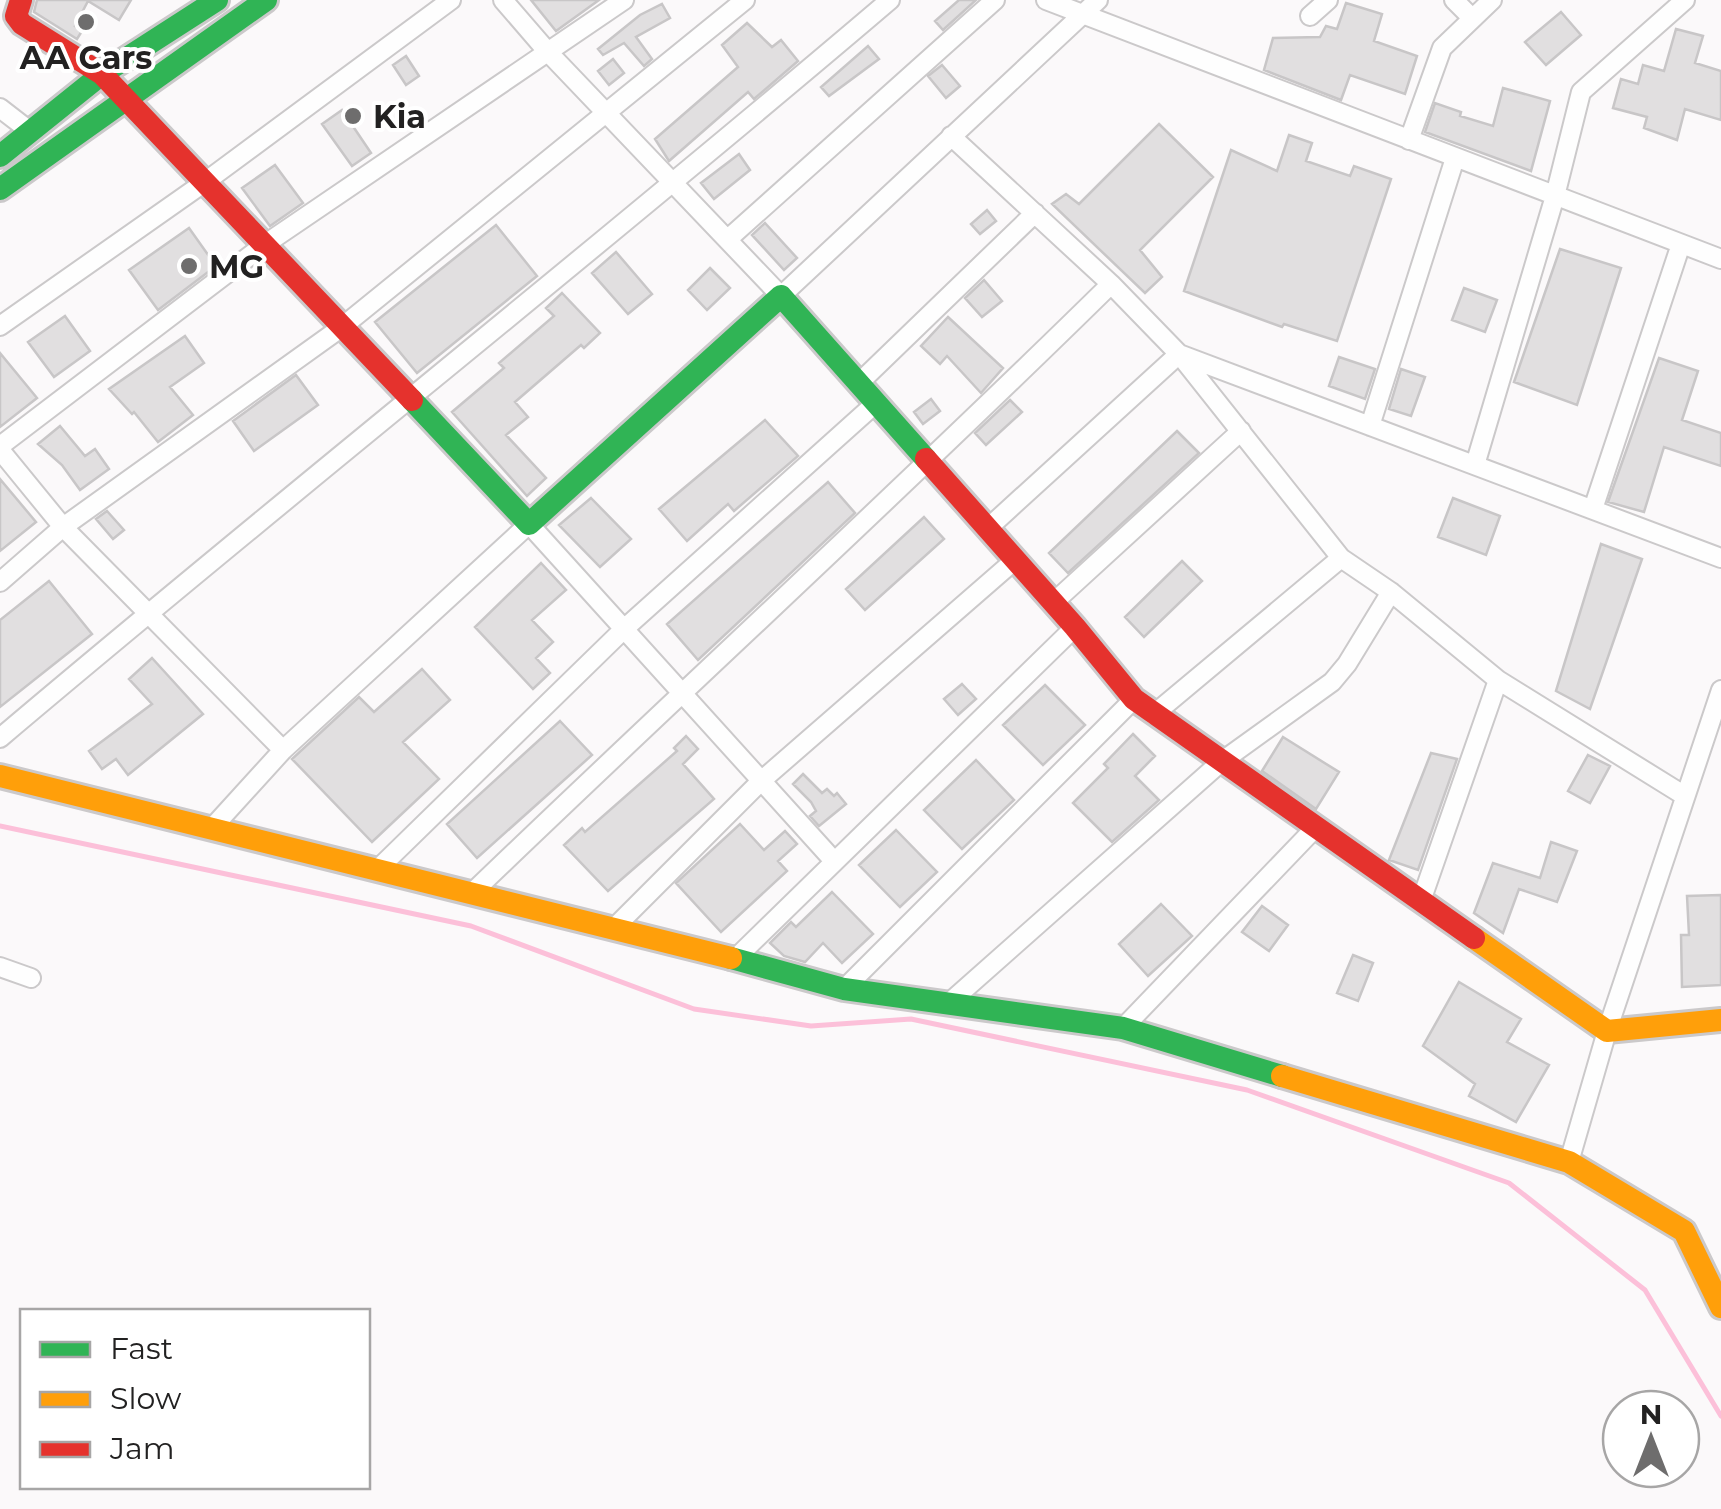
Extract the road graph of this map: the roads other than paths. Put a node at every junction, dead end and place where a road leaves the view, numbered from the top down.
1 (21, 0) edge
2 (217, 0) edge
3 (266, 0) edge
4 (503, 0) edge
5 (624, 0) edge
6 (745, 0) edge
7 (890, 0) edge
8 (995, 0) edge
9 (1046, 0) edge
10 (1098, 0) edge
11 (1328, 0) edge
12 (1454, 0) edge
13 (1492, 0) edge
14 (1685, 0) edge
15 (439, 3) edge
16 (1080, 16) junction
17 (1310, 16) dead end
18 (1472, 18) junction
19 (547, 51) junction
20 (102, 74) junction
21 (125, 98) junction
22 (0, 108) edge
23 (606, 110) junction
24 (31, 132) junction
25 (952, 136) junction
26 (1409, 140) junction
27 (0, 156) edge
28 (1455, 158) junction
29 (206, 182) junction
30 (676, 182) junction
31 (0, 188) edge
32 (1556, 196) junction
33 (1035, 214) junction
34 (728, 239) junction
35 (1681, 244) junction
36 (264, 245) junction
37 (1721, 259) edge
38 (1112, 284) junction
39 (781, 296) junction
40 (0, 326) edge
41 (342, 327) junction
42 (1179, 354) junction
43 (859, 384) junction
44 (408, 397) junction
45 (876, 403) junction
46 (1370, 426) junction
47 (1240, 431) junction
48 (0, 448) edge
49 (928, 463) junction
50 (1475, 465) junction
51 (1593, 509) junction
52 (529, 524) junction
53 (63, 527) junction
54 (987, 529) junction
55 (1341, 558) junction
56 (1721, 558) edge
57 (1015, 560) junction
58 (0, 582) edge
59 (1391, 592) junction
60 (1053, 602) junction
61 (149, 612) junction
62 (1075, 628) junction
63 (624, 629) junction
64 (1498, 680) junction
65 (682, 690) junction
66 (1721, 690) edge
67 (1134, 700) junction
68 (1153, 716) junction
69 (0, 738) edge
70 (283, 750) junction
71 (1221, 762) junction
72 (0, 776) edge
73 (762, 781) junction
74 (1684, 796) junction
75 (1316, 827) junction
76 (212, 828) junction
77 (834, 861) junction
78 (378, 869) junction
79 (474, 892) junction
80 (1421, 900) junction
81 (616, 927) junction
82 (736, 958) junction
83 (0, 967) edge
84 (31, 978) dead end
85 (844, 988) junction
86 (949, 1003) junction
87 (1721, 1020) edge
88 (1123, 1028) junction
89 (1607, 1031) junction
90 (1568, 1162) junction
91 (1721, 1307) edge

1 - 20 street
2 - 20 street
3 - 21 street
4 - 19 street
5 - 19 street
6 - 23 street
7 - 30 street
8 - 34 street
9 - 16 street
10 - 16 street
11 - 17 street
12 - 18 street
13 - 18 street
14 - 32 street
15 - 29 street
16 - 25 street
16 - 26 street
18 - 26 street
19 - 23 street
19 - 36 street
20 - 21 street
20 - 24 street
21 - 29 street
21 - 31 street
22 - 24 street
23 - 30 street
23 - 41 street
24 - 27 street
25 - 33 street
25 - 39 street
26 - 28 street
28 - 32 street
28 - 46 street
29 - 36 street
29 - 40 street
30 - 34 street
30 - 44 street
32 - 35 street
32 - 50 street
33 - 38 street
33 - 43 street
34 - 39 street
35 - 37 street
35 - 51 street
36 - 41 street
36 - 48 street
38 - 42 street
38 - 49 street
39 - 43 street
39 - 52 street
41 - 44 street
41 - 53 street
42 - 46 street
42 - 47 street
42 - 54 street
43 - 45 street
44 - 52 street
44 - 61 street
45 - 49 street
45 - 63 street
46 - 50 street
47 - 55 street
47 - 60 street
48 - 53 street
49 - 54 street
49 - 65 street
50 - 51 street
51 - 56 street
52 - 63 street
52 - 70 street
53 - 58 street
53 - 61 street
54 - 57 street
55 - 59 street
55 - 68 street
57 - 60 street
57 - 73 street
59 - 64 street
59 - 71 street
60 - 62 street
61 - 69 street
61 - 70 street
62 - 67 street
62 - 77 street
63 - 65 street
63 - 78 street
64 - 74 street
64 - 80 street
65 - 73 street
65 - 79 street
66 - 74 street
67 - 68 street
67 - 85 street
68 - 71 street
70 - 76 street
71 - 75 street
71 - 86 street
72 - 76 street
73 - 77 street
73 - 81 street
74 - 89 street
75 - 80 street
75 - 88 street
76 - 78 street
77 - 82 street
78 - 79 street
79 - 81 street
80 - 89 street
81 - 82 street
82 - 85 street
83 - 84 street
85 - 86 street
86 - 88 street
87 - 89 street
88 - 90 street
89 - 90 street
90 - 91 street

